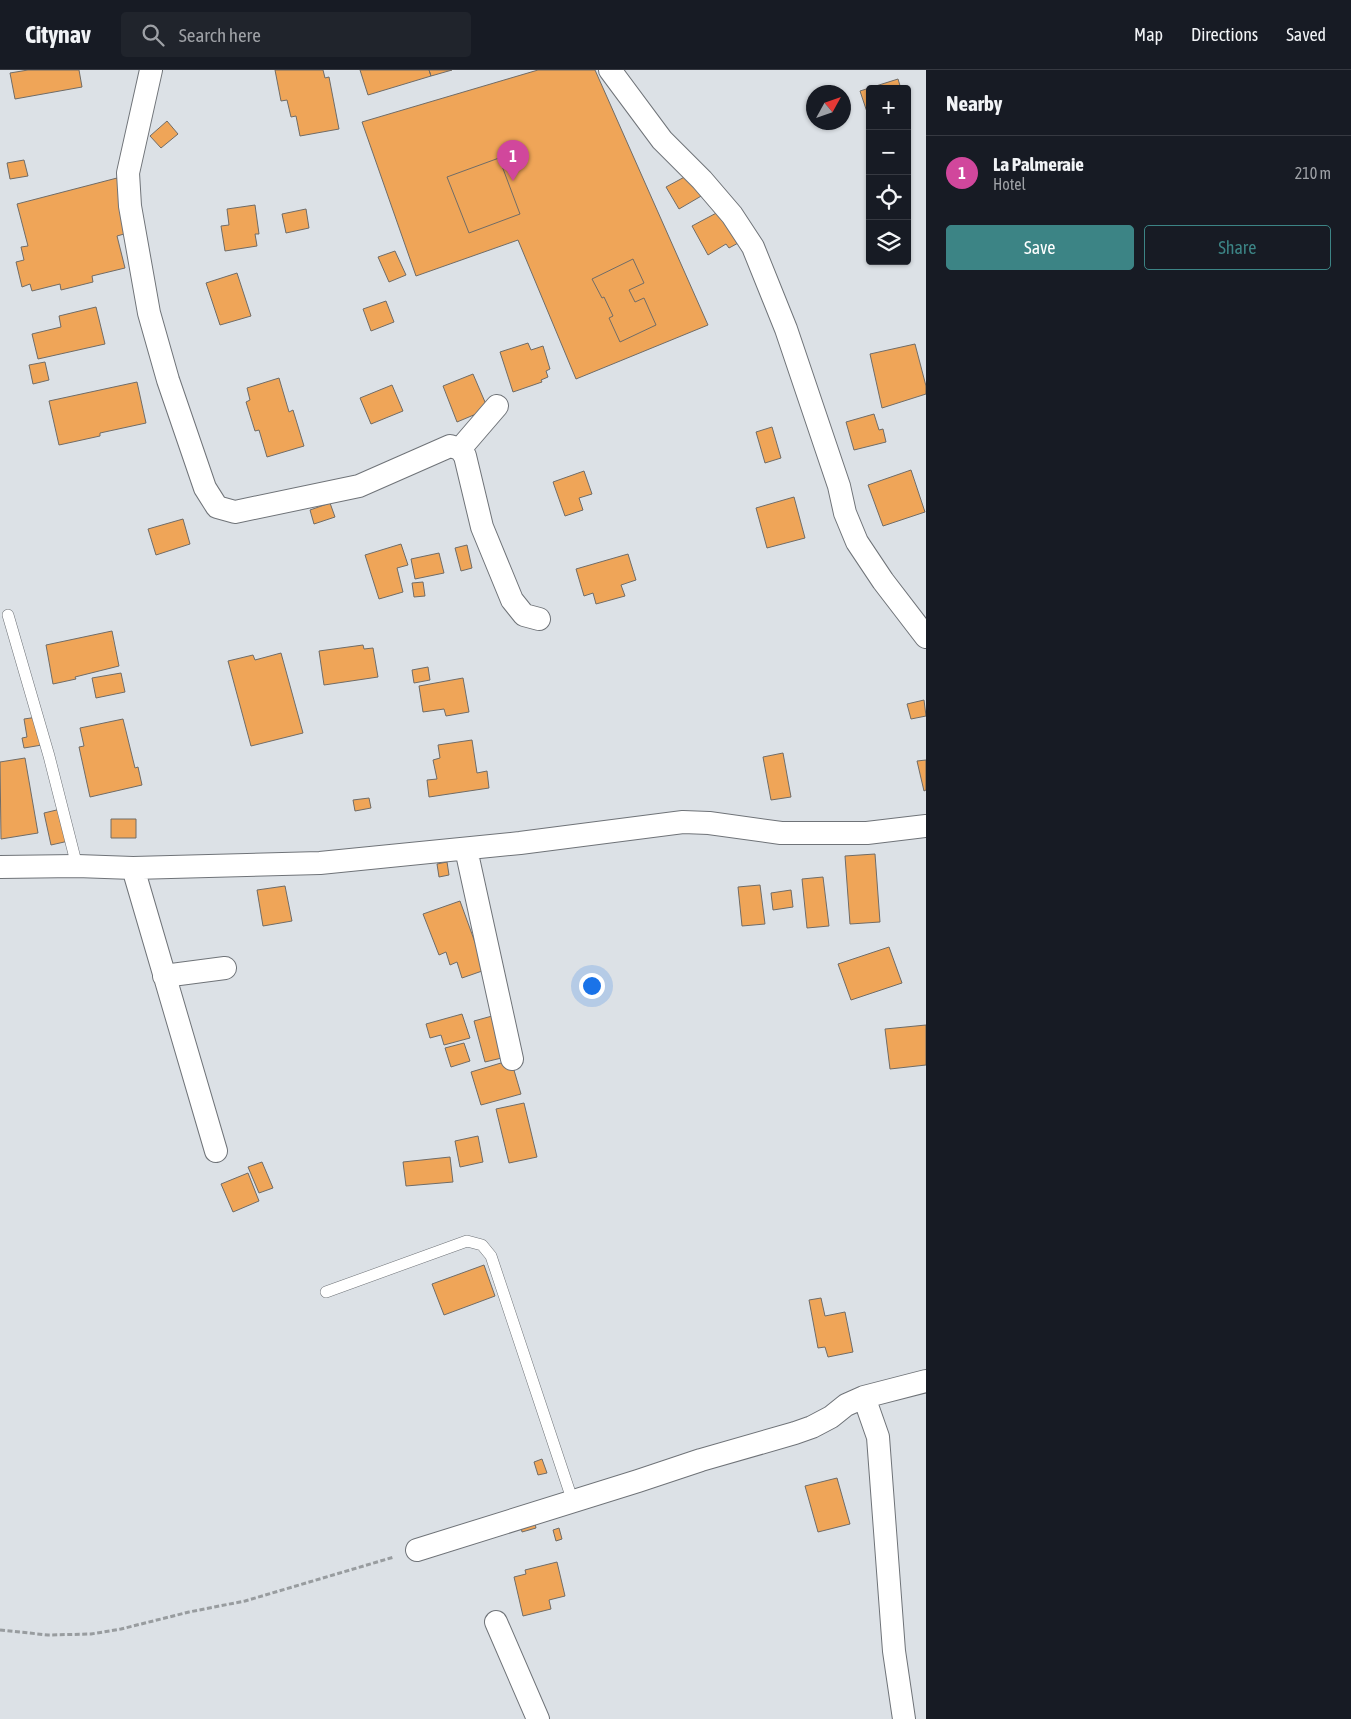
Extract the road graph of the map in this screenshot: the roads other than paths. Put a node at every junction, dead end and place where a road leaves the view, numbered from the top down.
1 (151, 70) edge
2 (610, 70) edge
3 (497, 406) dead end
4 (460, 449) junction
5 (8, 615) dead end
6 (540, 619) dead end
7 (926, 637) edge
8 (926, 826) edge
9 (466, 849) junction
10 (77, 866) junction
11 (0, 867) edge
12 (133, 868) junction
13 (224, 968) dead end
14 (164, 976) junction
15 (512, 1058) dead end
16 (216, 1152) dead end
17 (326, 1292) dead end
18 (926, 1381) edge
19 (864, 1397) junction
20 (573, 1502) junction
21 (417, 1550) road end
22 (496, 1622) dead end
23 (538, 1719) edge
24 (904, 1719) edge

1 - 4 street
2 - 7 street
3 - 4 street
4 - 6 street
5 - 10 lane
8 - 9 street
9 - 12 street
9 - 15 street
10 - 11 street
10 - 12 street
12 - 14 street
13 - 14 street
14 - 16 street
17 - 20 lane
18 - 19 street
19 - 20 street
19 - 24 street
20 - 21 street
22 - 23 street

